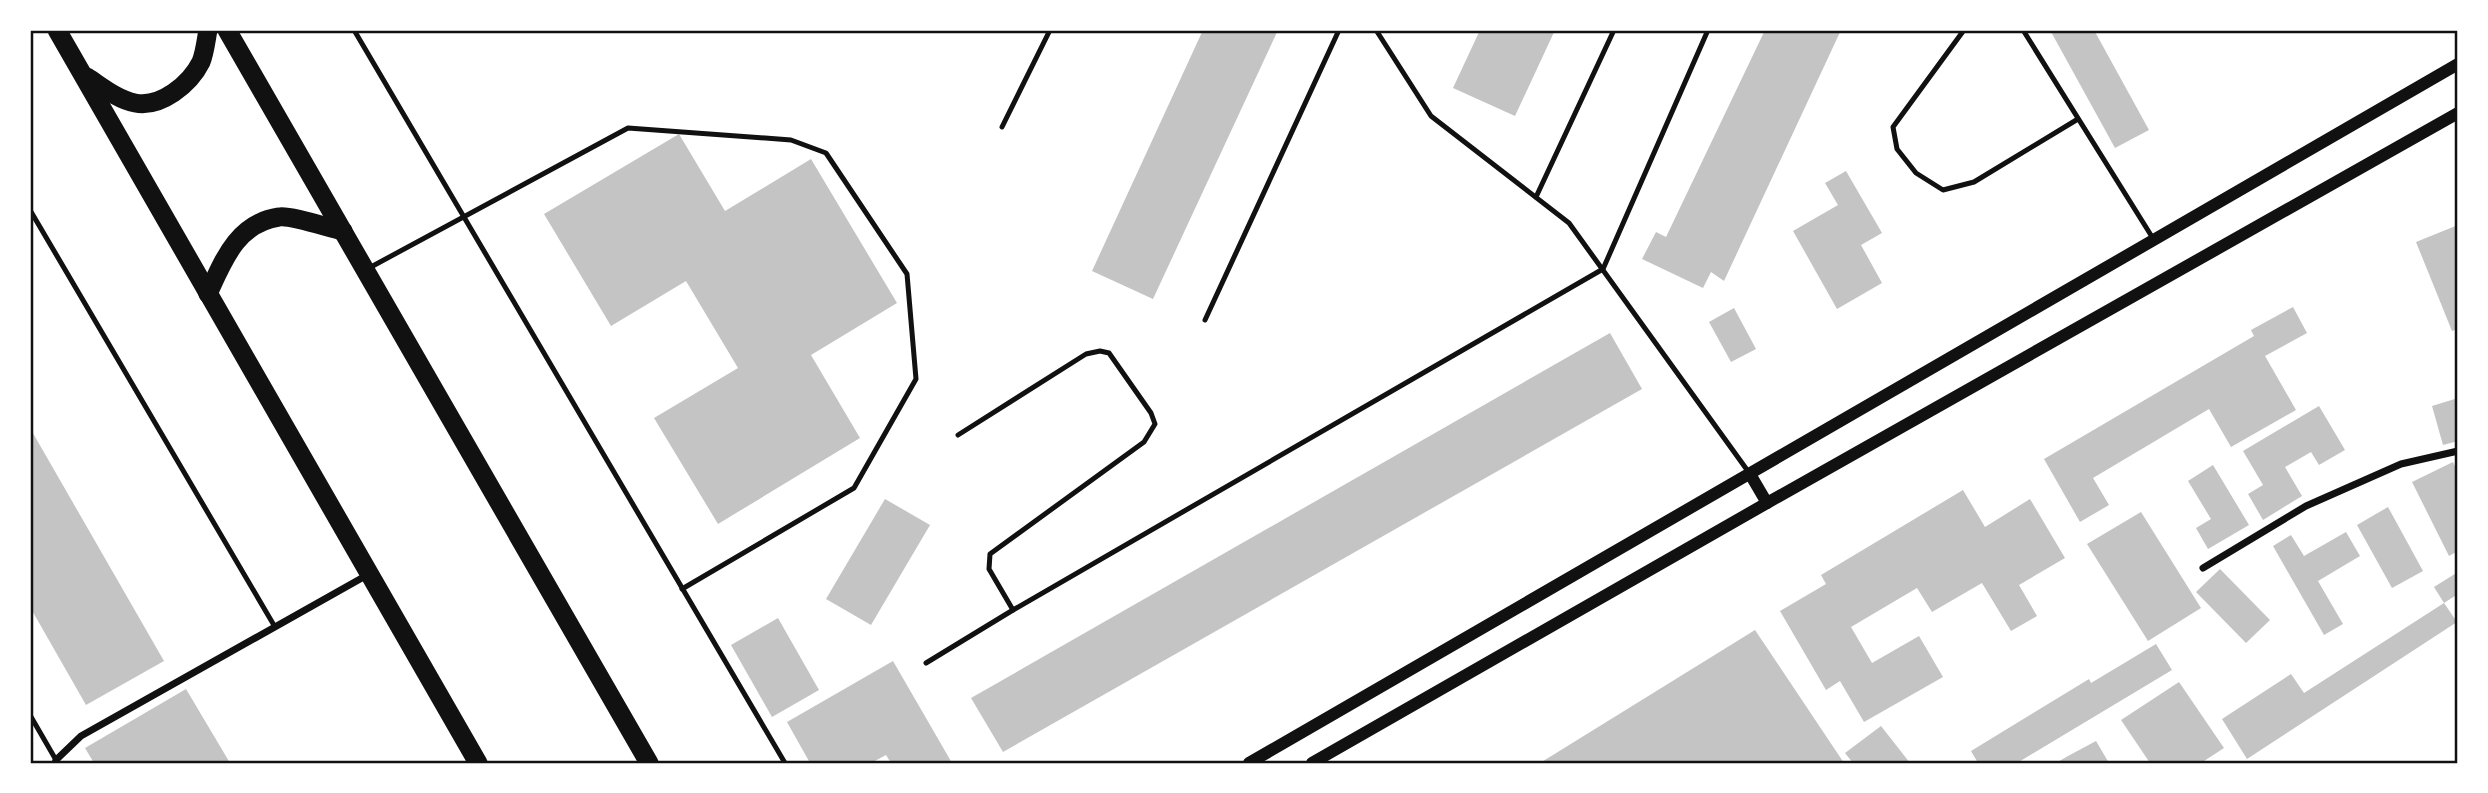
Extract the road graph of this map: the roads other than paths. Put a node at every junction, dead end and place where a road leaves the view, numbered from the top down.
1 (57, 30) edge
2 (208, 30) edge
3 (228, 30) edge
4 (354, 30) edge
5 (1050, 30) edge
6 (1339, 30) edge
7 (1376, 30) edge
8 (1614, 30) edge
9 (1707, 30) edge
10 (1964, 30) edge
11 (2023, 30) edge
12 (2458, 64) edge
13 (83, 75) junction
14 (2458, 113) edge
15 (2078, 119) junction
16 (1002, 127) dead end
17 (1535, 197) junction
18 (30, 210) edge
19 (463, 216) junction
20 (343, 231) junction
21 (2154, 240) junction
22 (366, 269) junction
23 (1603, 269) junction
24 (208, 294) junction
25 (1205, 320) dead end
26 (958, 435) dead end
27 (2458, 451) edge
28 (1750, 474) junction
29 (1767, 503) junction
30 (2203, 568) dead end
31 (369, 574) junction
32 (682, 589) junction
33 (1013, 610) junction
34 (275, 627) junction
35 (926, 663) dead end
36 (30, 715) edge
37 (56, 761) edge
38 (478, 763) edge
39 (649, 763) edge
40 (785, 763) edge
41 (1249, 763) edge
42 (1312, 763) edge

1 - 13 highway
2 - 13 highway
3 - 20 highway
4 - 19 lane
5 - 16 lane
6 - 25 lane
7 - 17 lane
8 - 17 lane
9 - 23 lane
10 - 15 lane
11 - 15 lane
12 - 21 street
13 - 24 highway
14 - 29 street
15 - 21 lane
17 - 23 lane
18 - 34 lane
19 - 22 lane
19 - 32 lane
19 - 32 lane
20 - 22 highway
20 - 24 highway
21 - 28 street
22 - 39 highway
23 - 28 lane
23 - 33 lane
24 - 31 highway
26 - 33 lane
27 - 30 street
28 - 29 street
28 - 41 street
29 - 42 street
31 - 34 street
31 - 38 highway
32 - 40 lane
33 - 35 lane
34 - 37 street
36 - 37 lane

